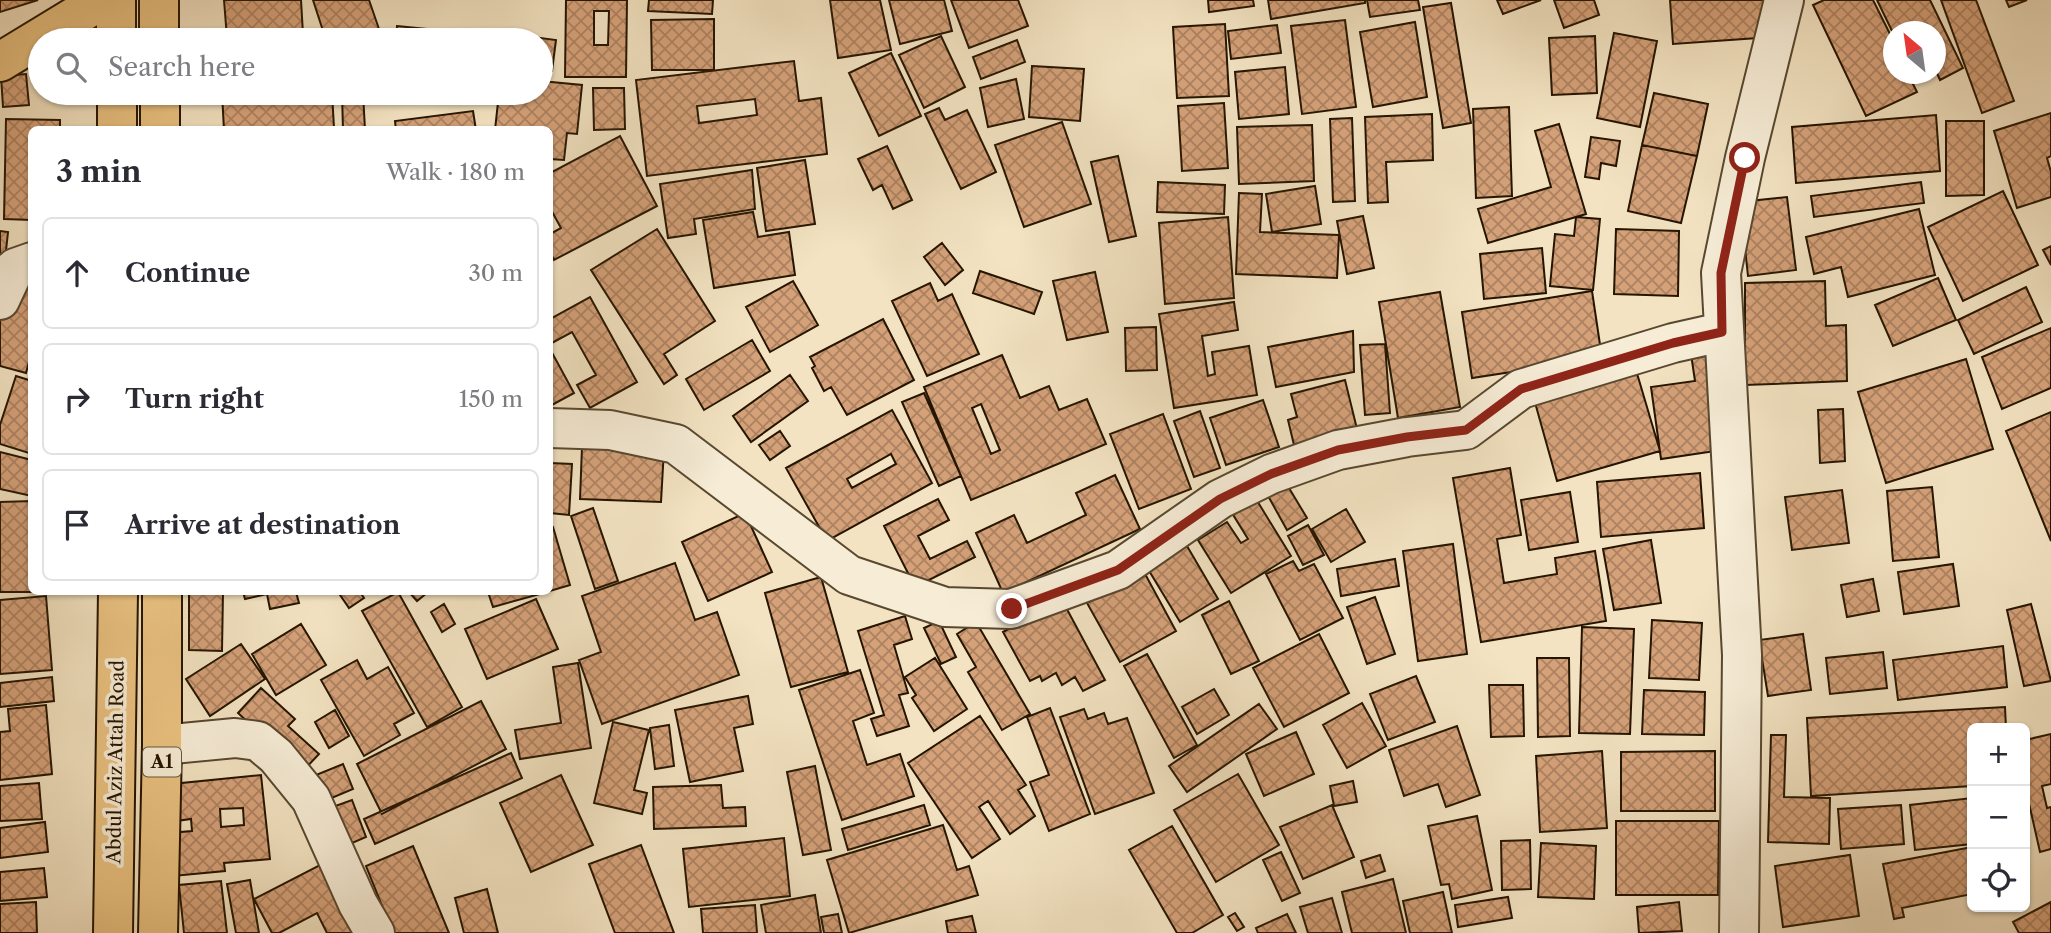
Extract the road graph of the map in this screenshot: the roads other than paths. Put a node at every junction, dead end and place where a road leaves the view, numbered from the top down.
1 (102, 0) edge
2 (116, 0) edge
3 (159, 0) edge
4 (1784, 0) edge
5 (56, 28) edge
6 (116, 28) edge
7 (159, 28) edge
8 (28, 45) edge
9 (0, 62) edge
10 (117, 105) edge
11 (160, 105) edge
12 (117, 126) edge
13 (160, 126) edge
14 (28, 263) edge
15 (0, 299) edge
16 (1722, 332) junction
17 (553, 428) edge
18 (118, 595) edge
19 (162, 595) edge
20 (162, 745) junction
21 (113, 933) edge
22 (158, 933) edge
23 (374, 933) edge
24 (1739, 933) edge

1 - 5 main road
2 - 6 main road
3 - 7 main road
4 - 16 street
8 - 9 main road
10 - 12 main road
11 - 13 main road
14 - 15 street
16 - 17 street
16 - 24 street
18 - 21 main road, Abdul Aziz Attah Road / A1
19 - 20 main road, A1
20 - 22 main road, A1
20 - 23 street

